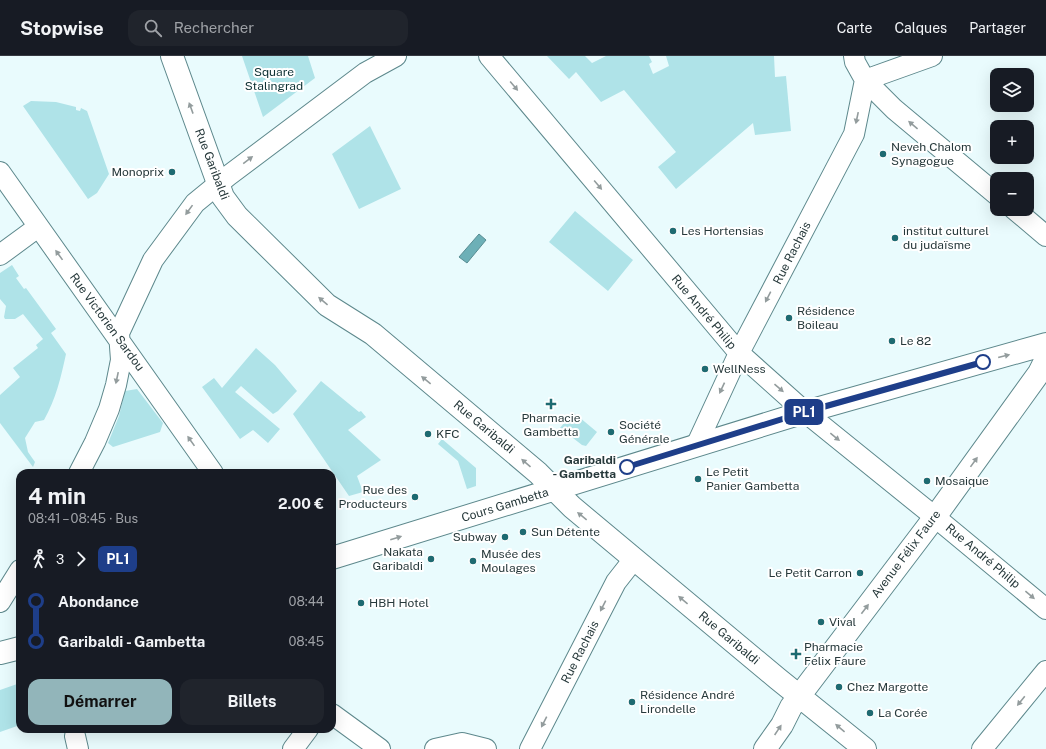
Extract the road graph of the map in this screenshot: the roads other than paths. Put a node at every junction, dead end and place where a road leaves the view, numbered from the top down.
1 (172, 56) edge
2 (396, 56) edge
3 (489, 56) edge
4 (854, 56) edge
5 (932, 56) edge
6 (368, 65) edge
7 (865, 80) junction
8 (0, 172) edge
9 (218, 184) junction
10 (990, 189) edge
11 (1022, 216) edge
12 (38, 226) junction
13 (1046, 236) edge
14 (0, 255) edge
15 (120, 340) junction
16 (1046, 344) edge
17 (739, 353) junction
18 (1046, 359) edge
19 (805, 412) junction
20 (696, 446) junction
21 (81, 469) edge
22 (210, 469) edge
23 (555, 489) junction
24 (935, 517) junction
25 (336, 557) edge
26 (634, 559) junction
27 (16, 576) edge
28 (0, 602) edge
29 (1046, 609) edge
30 (16, 649) edge
31 (0, 654) edge
32 (1046, 671) edge
33 (799, 695) junction
34 (336, 717) edge
35 (305, 733) edge
36 (293, 749) edge
37 (380, 749) edge
38 (435, 749) edge
39 (486, 749) edge
40 (530, 749) edge
41 (765, 749) edge
42 (865, 749) edge
43 (982, 749) edge

9 -> 1 main road, Rue Garibaldi
2 - 6 street
3 -> 17 street, Rue André Philip
4 - 7 street
5 - 7 street
9 -> 6 street
10 -> 7 street
7 -> 17 street, Rue Rachais
8 - 12 street, Rue Victorien Sardou
9 -> 15 street
23 -> 9 main road, Rue Garibaldi
11 - 13 street
12 - 14 street
15 -> 12 street, Rue Victorien Sardou
15 -> 21 street
22 -> 15 street, Rue Victorien Sardou
19 -> 16 main road, Cours Gambetta
17 -> 19 street, Rue André Philip
17 -> 20 street, Rue Rachais
24 -> 18 main road, Avenue Félix Faure
19 - 20 main road, Cours Gambetta
19 -> 24 street, Rue André Philip
20 - 23 main road, Cours Gambetta
25 -> 23 main road, Cours Gambetta
26 -> 23 main road, Rue Garibaldi
24 -> 29 street, Rue André Philip
33 -> 24 main road, Avenue Félix Faure
33 -> 26 main road, Rue Garibaldi
26 -> 40 street, Rue Rachais
27 - 28 street
30 - 31 main road
32 -> 43 street
41 -> 33 main road, Avenue Félix Faure
42 -> 33 main road, Rue Garibaldi
34 - 37 street
35 - 36 street
38 - 39 street

